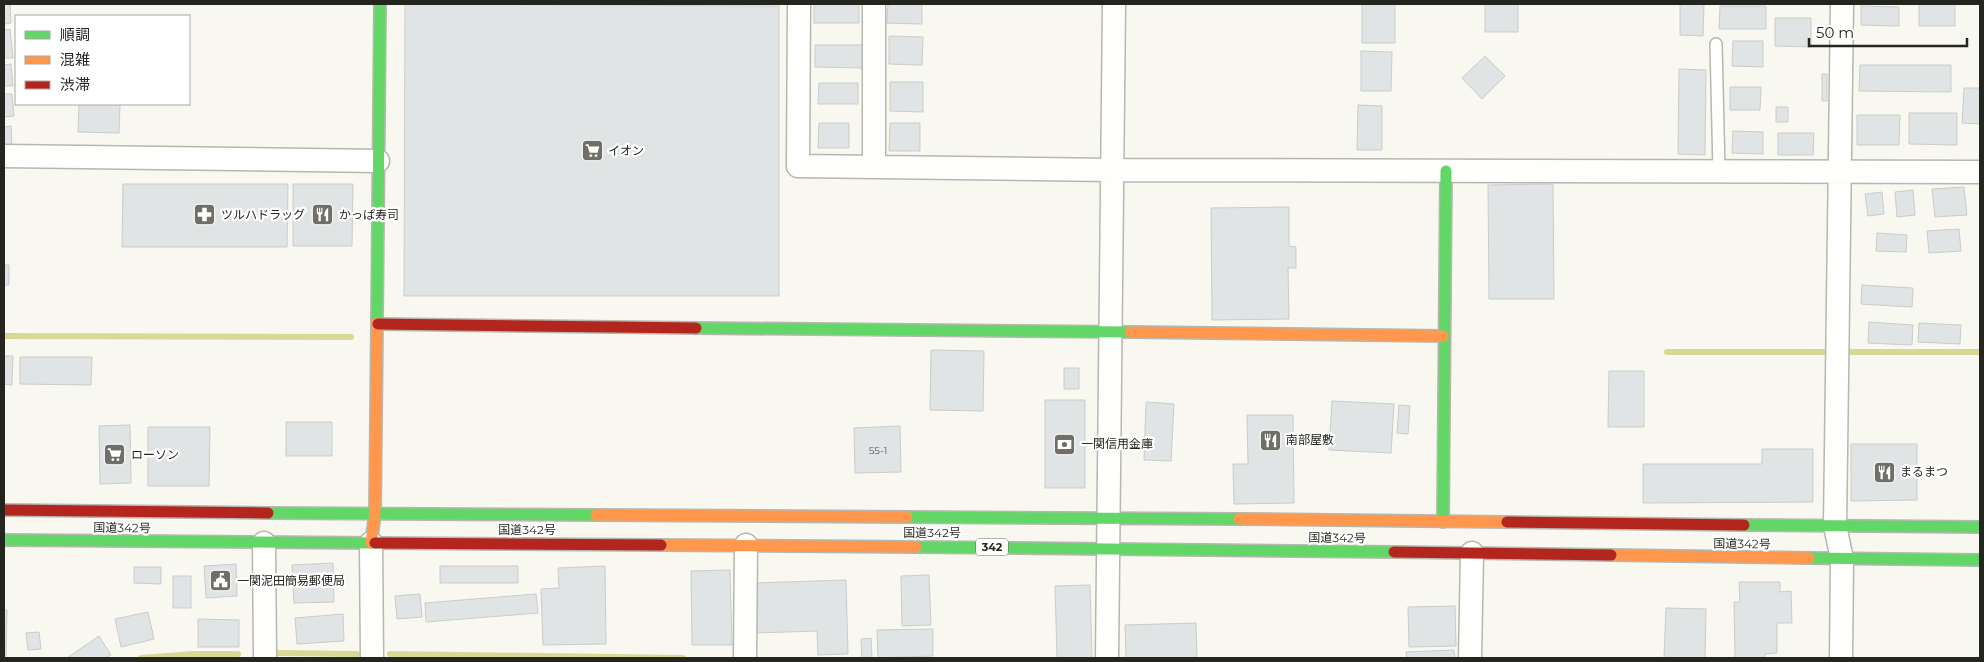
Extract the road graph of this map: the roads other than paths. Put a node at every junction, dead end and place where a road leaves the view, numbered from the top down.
1 (380, 4) edge
2 (799, 4) edge
3 (874, 4) edge
4 (1114, 4) edge
5 (1842, 4) edge
6 (1716, 44) dead end
7 (4, 156) edge
8 (378, 161) junction
9 (874, 167) junction
10 (1112, 170) junction
11 (1840, 170) junction
12 (1446, 171) junction
13 (1719, 171) junction
14 (1980, 172) edge
15 (378, 324) junction
16 (1110, 332) junction
17 (1443, 336) junction
18 (4, 510) edge
19 (375, 514) junction
20 (1108, 518) junction
21 (1443, 522) junction
22 (1834, 526) junction
23 (1980, 527) edge
24 (4, 540) edge
25 (264, 543) junction
26 (371, 543) junction
27 (746, 546) junction
28 (1107, 548) junction
29 (1472, 554) junction
30 (1842, 559) junction
31 (1980, 560) edge
32 (751, 657) edge
33 (265, 658) edge
34 (372, 658) edge
35 (1107, 658) edge
36 (1470, 658) edge
37 (1841, 658) edge

1 - 8 main road
2 - 9 street
3 - 9 street
4 - 10 street
5 - 11 street
6 - 13 lane
7 - 8 street
8 - 15 main road
9 - 10 street
10 - 12 street
10 - 16 street
11 - 13 street
11 - 14 street
11 - 22 street
12 - 13 street
12 - 17 main road
15 - 16 main road
15 - 19 main road
16 - 17 main road
16 - 20 street
17 - 21 main road
18 - 19 main road, 国道342号
19 - 20 main road, 国道342号
19 - 26 main road
20 - 21 main road, 国道342号
20 - 28 street
21 - 22 main road, 国道342号
22 - 23 main road, 国道342号
22 - 30 street
24 - 25 main road, 国道342号 / 342
25 - 26 main road, 国道342号 / 342
25 - 33 street
26 - 27 main road, 国道342号 / 342
26 - 34 street
27 - 28 main road, 国道342号 / 342
27 - 32 street
28 - 29 main road, 国道342号 / 342
28 - 35 street
29 - 30 main road, 国道342号 / 342
29 - 36 street
30 - 31 main road, 国道342号 / 342
30 - 37 street

